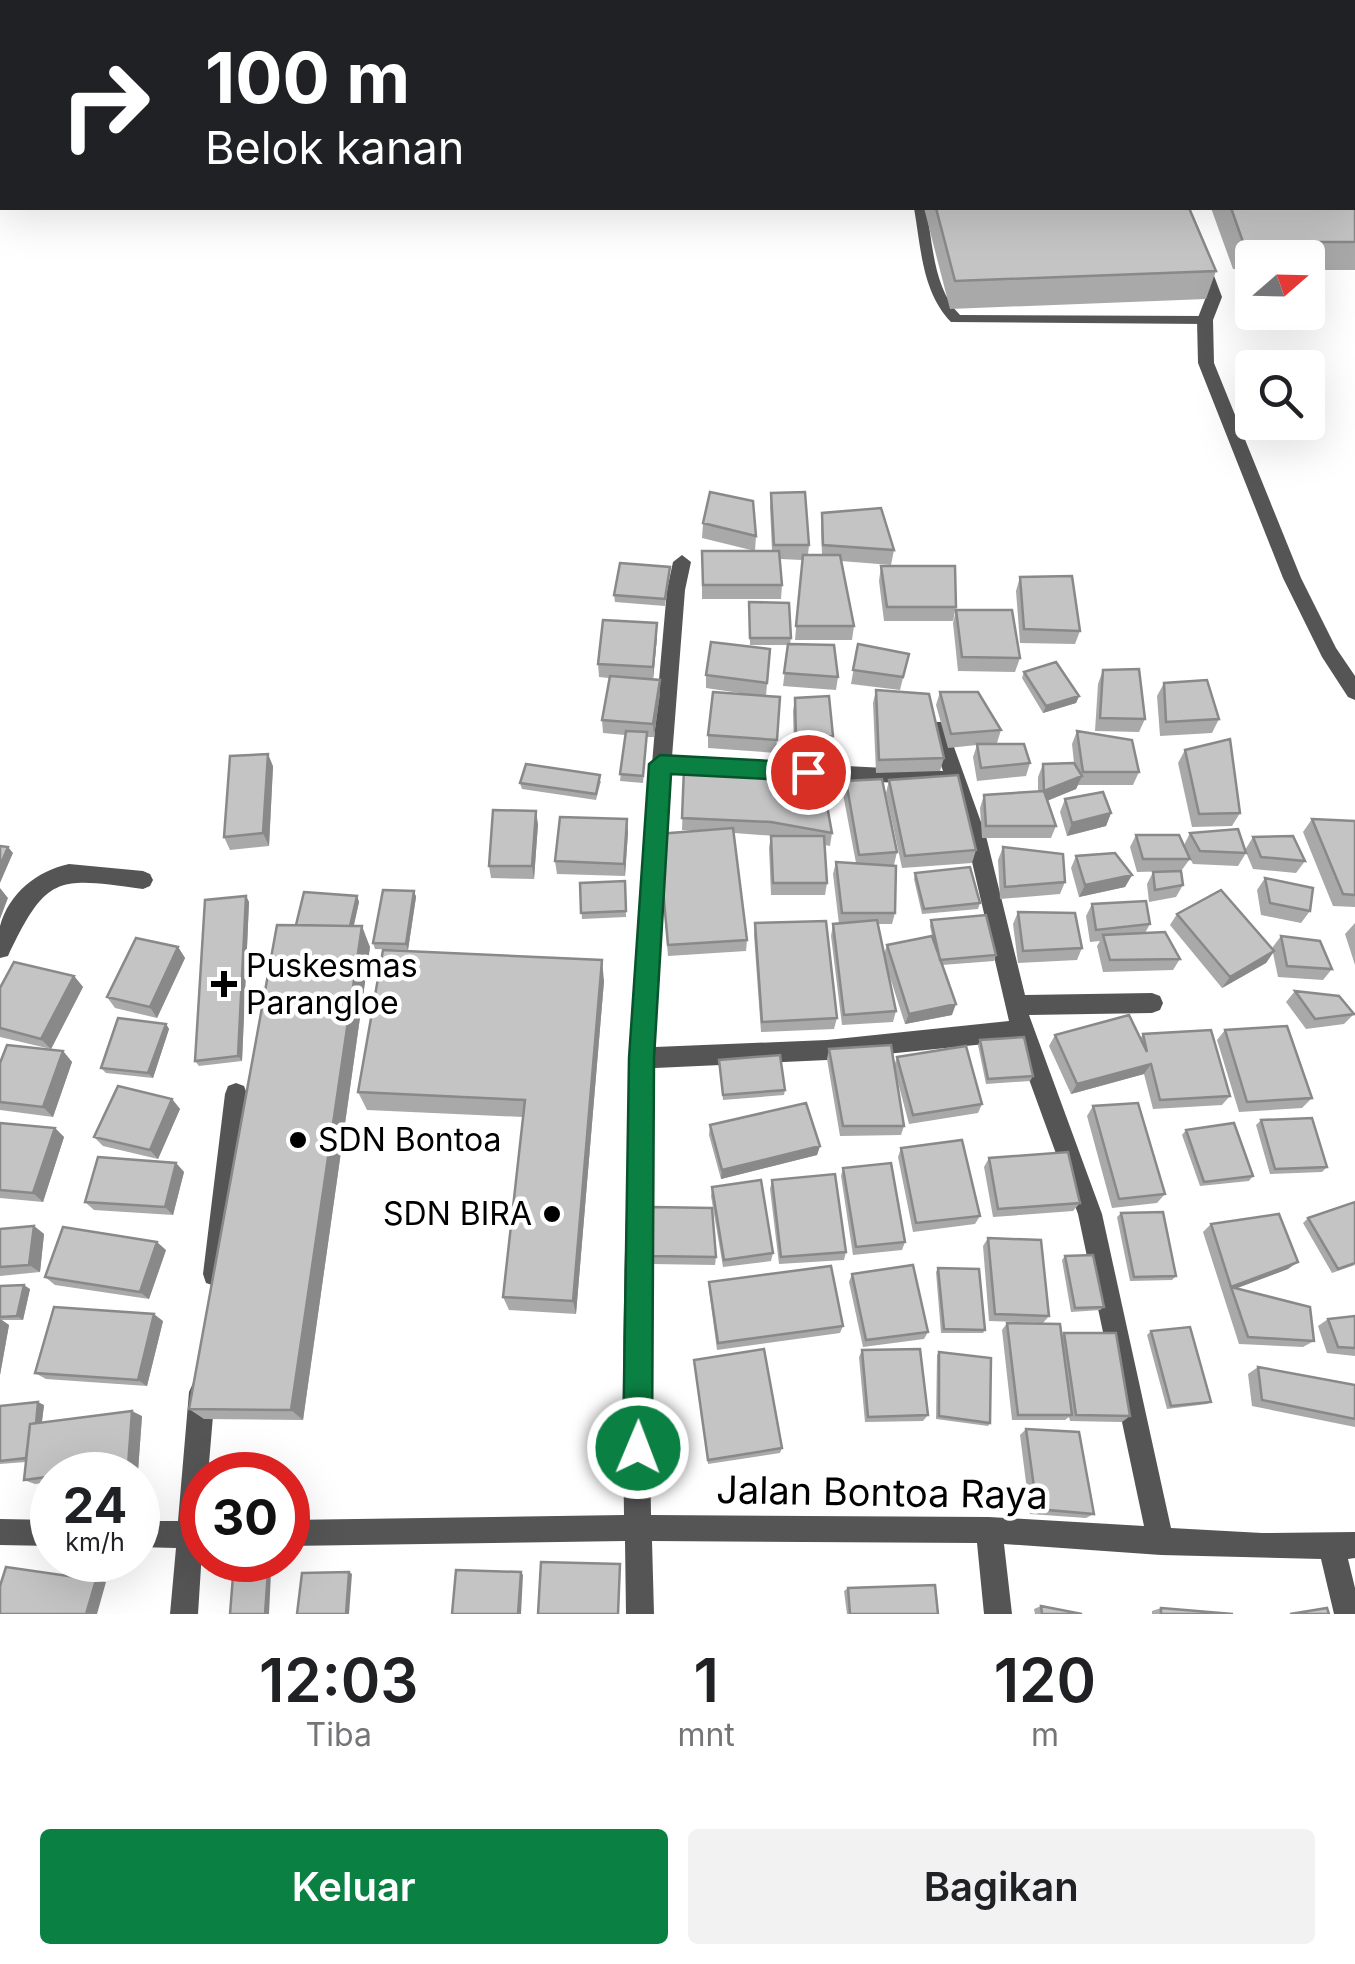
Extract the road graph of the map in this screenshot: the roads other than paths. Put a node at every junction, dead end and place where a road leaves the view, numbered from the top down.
1 (920, 210) edge
2 (1193, 243) edge
3 (1205, 320) junction
4 (682, 562) dead end
5 (1355, 692) edge
6 (938, 728) edge
7 (660, 764) junction
8 (956, 780) junction
9 (143, 880) dead end
10 (0, 949) edge
11 (1152, 1002) dead end
12 (1015, 1005) junction
13 (1022, 1030) junction
14 (642, 1058) junction
15 (236, 1094) dead end
16 (213, 1292) edge
17 (204, 1372) edge
18 (195, 1452) edge
19 (637, 1526) junction
20 (990, 1530) junction
21 (0, 1532) edge
22 (30, 1533) edge
23 (310, 1533) edge
24 (1161, 1542) junction
25 (1343, 1545) edge
26 (190, 1582) edge
27 (184, 1614) edge
28 (640, 1614) edge
29 (998, 1614) edge
30 (1348, 1614) edge

1 - 3 lane
2 - 3 street
3 - 5 street
4 - 7 street
6 - 8 street
7 - 8 street
7 - 14 street
8 - 12 street
9 - 10 street
11 - 12 street
12 - 13 street
13 - 14 street
13 - 24 street
14 - 19 street
15 - 16 street
17 - 18 street
19 - 20 street, Jalan Bontoa Raya
19 - 23 street, Jalan Bontoa Raya
19 - 28 street
20 - 24 street, Jalan Bontoa Raya
20 - 29 street
21 - 22 street
24 - 25 street, Jalan Bontoa Raya
25 - 30 street
26 - 27 street

